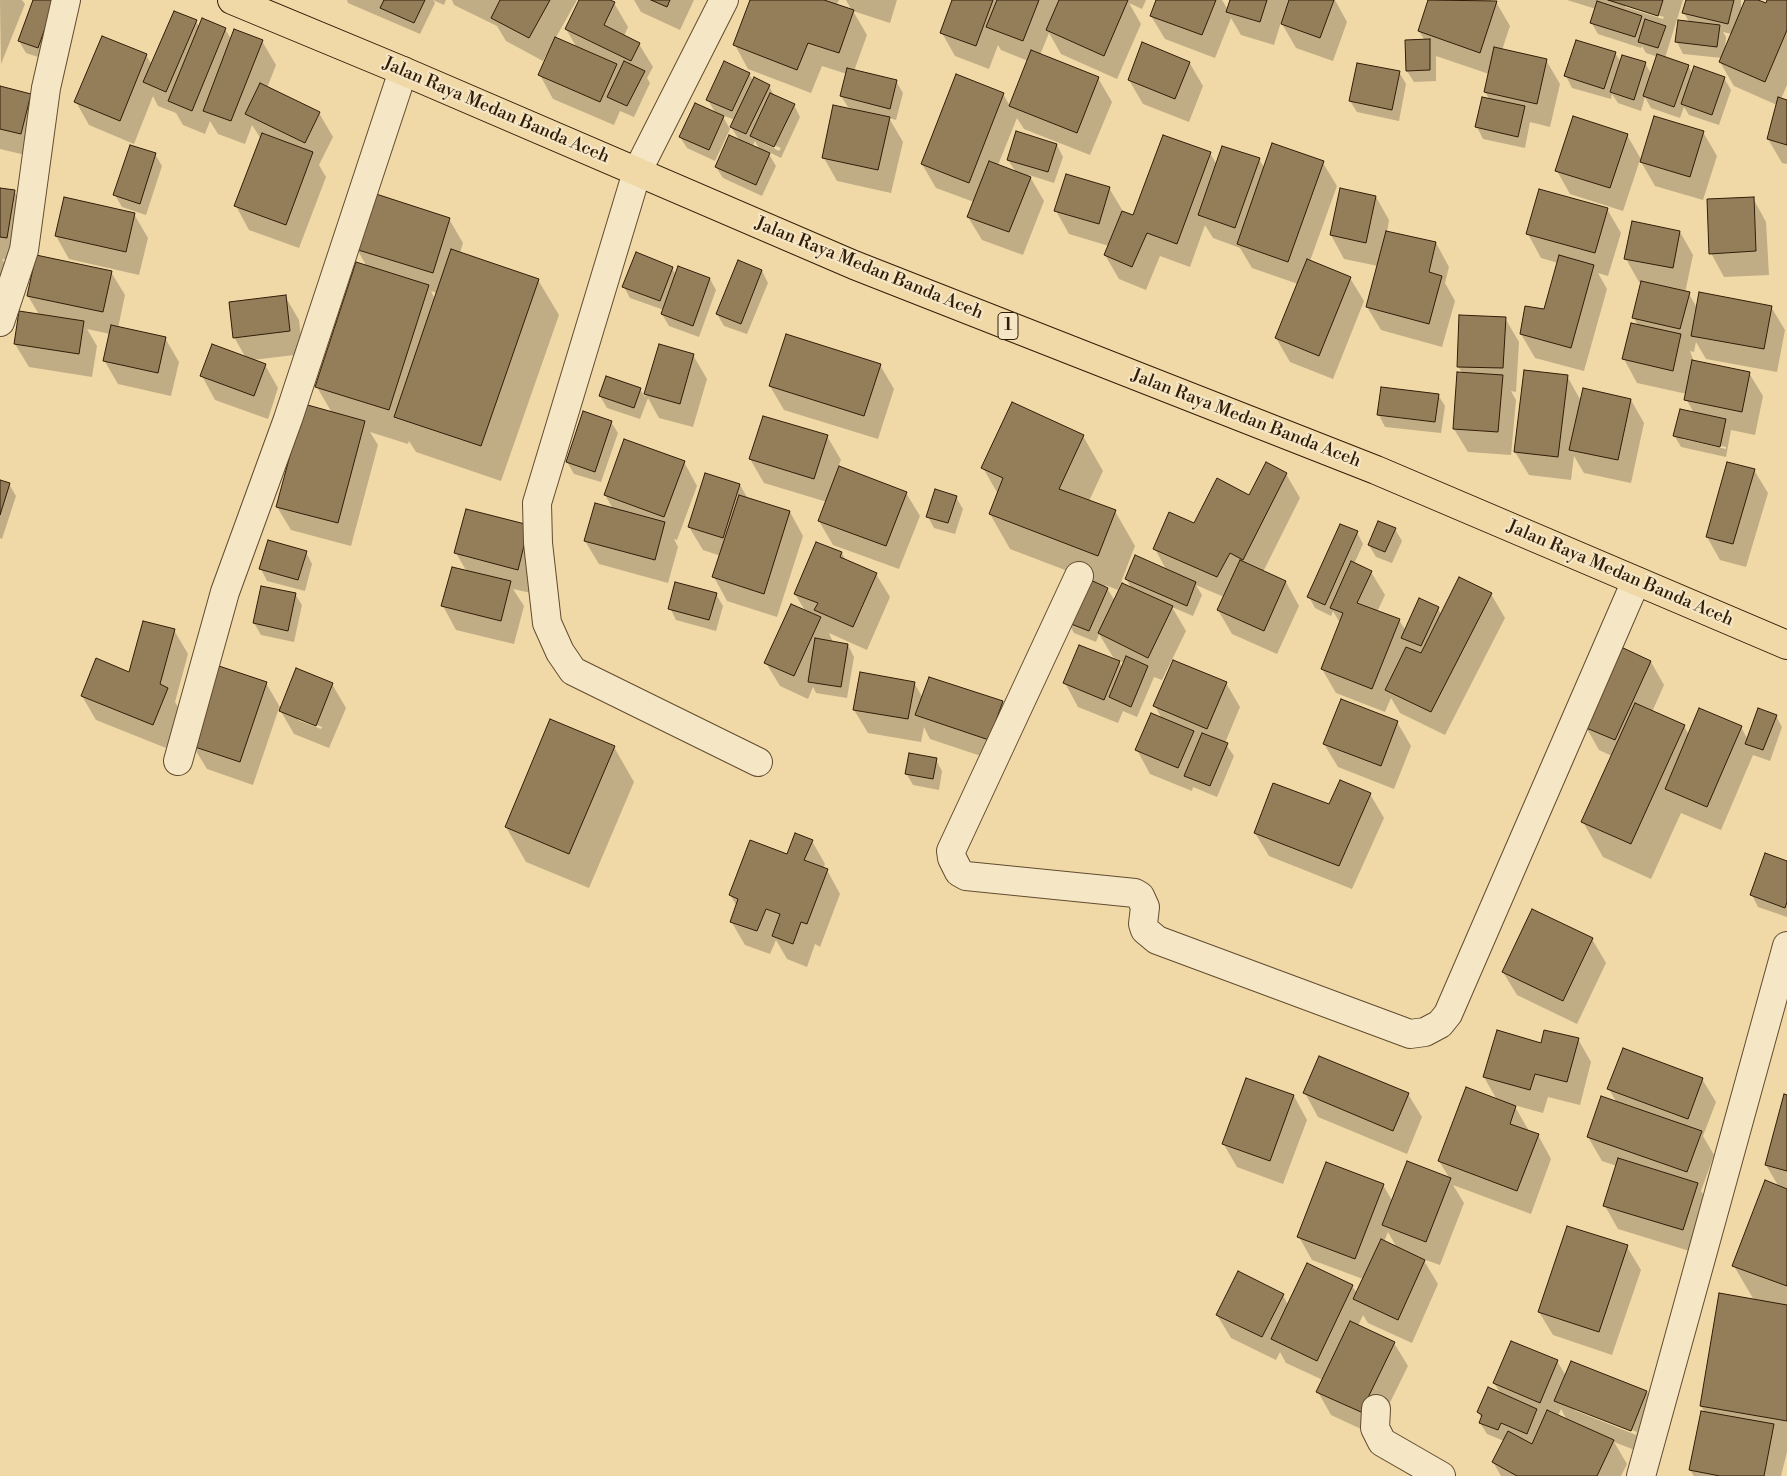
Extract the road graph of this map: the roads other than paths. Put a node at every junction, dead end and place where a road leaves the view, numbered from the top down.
1 (66, 0) edge
2 (232, 0) edge
3 (724, 0) edge
4 (403, 70) junction
5 (637, 172) junction
6 (0, 322) edge
7 (1079, 576) dead end
8 (1636, 581) junction
9 (1787, 645) edge
10 (178, 761) dead end
11 (758, 762) dead end
12 (1787, 946) edge
13 (1376, 1409) dead end
14 (1441, 1476) edge
15 (1640, 1476) edge

1 - 6 street
2 - 4 highway, Jalan Raya Medan Banda Aceh / 1
3 - 5 street
4 - 5 highway, Jalan Raya Medan Banda Aceh / 1
4 - 10 street
5 - 8 highway, Jalan Raya Medan Banda Aceh / 1
5 - 11 street
7 - 8 street
8 - 9 highway, Jalan Raya Medan Banda Aceh / 1
12 - 15 street
13 - 14 street

